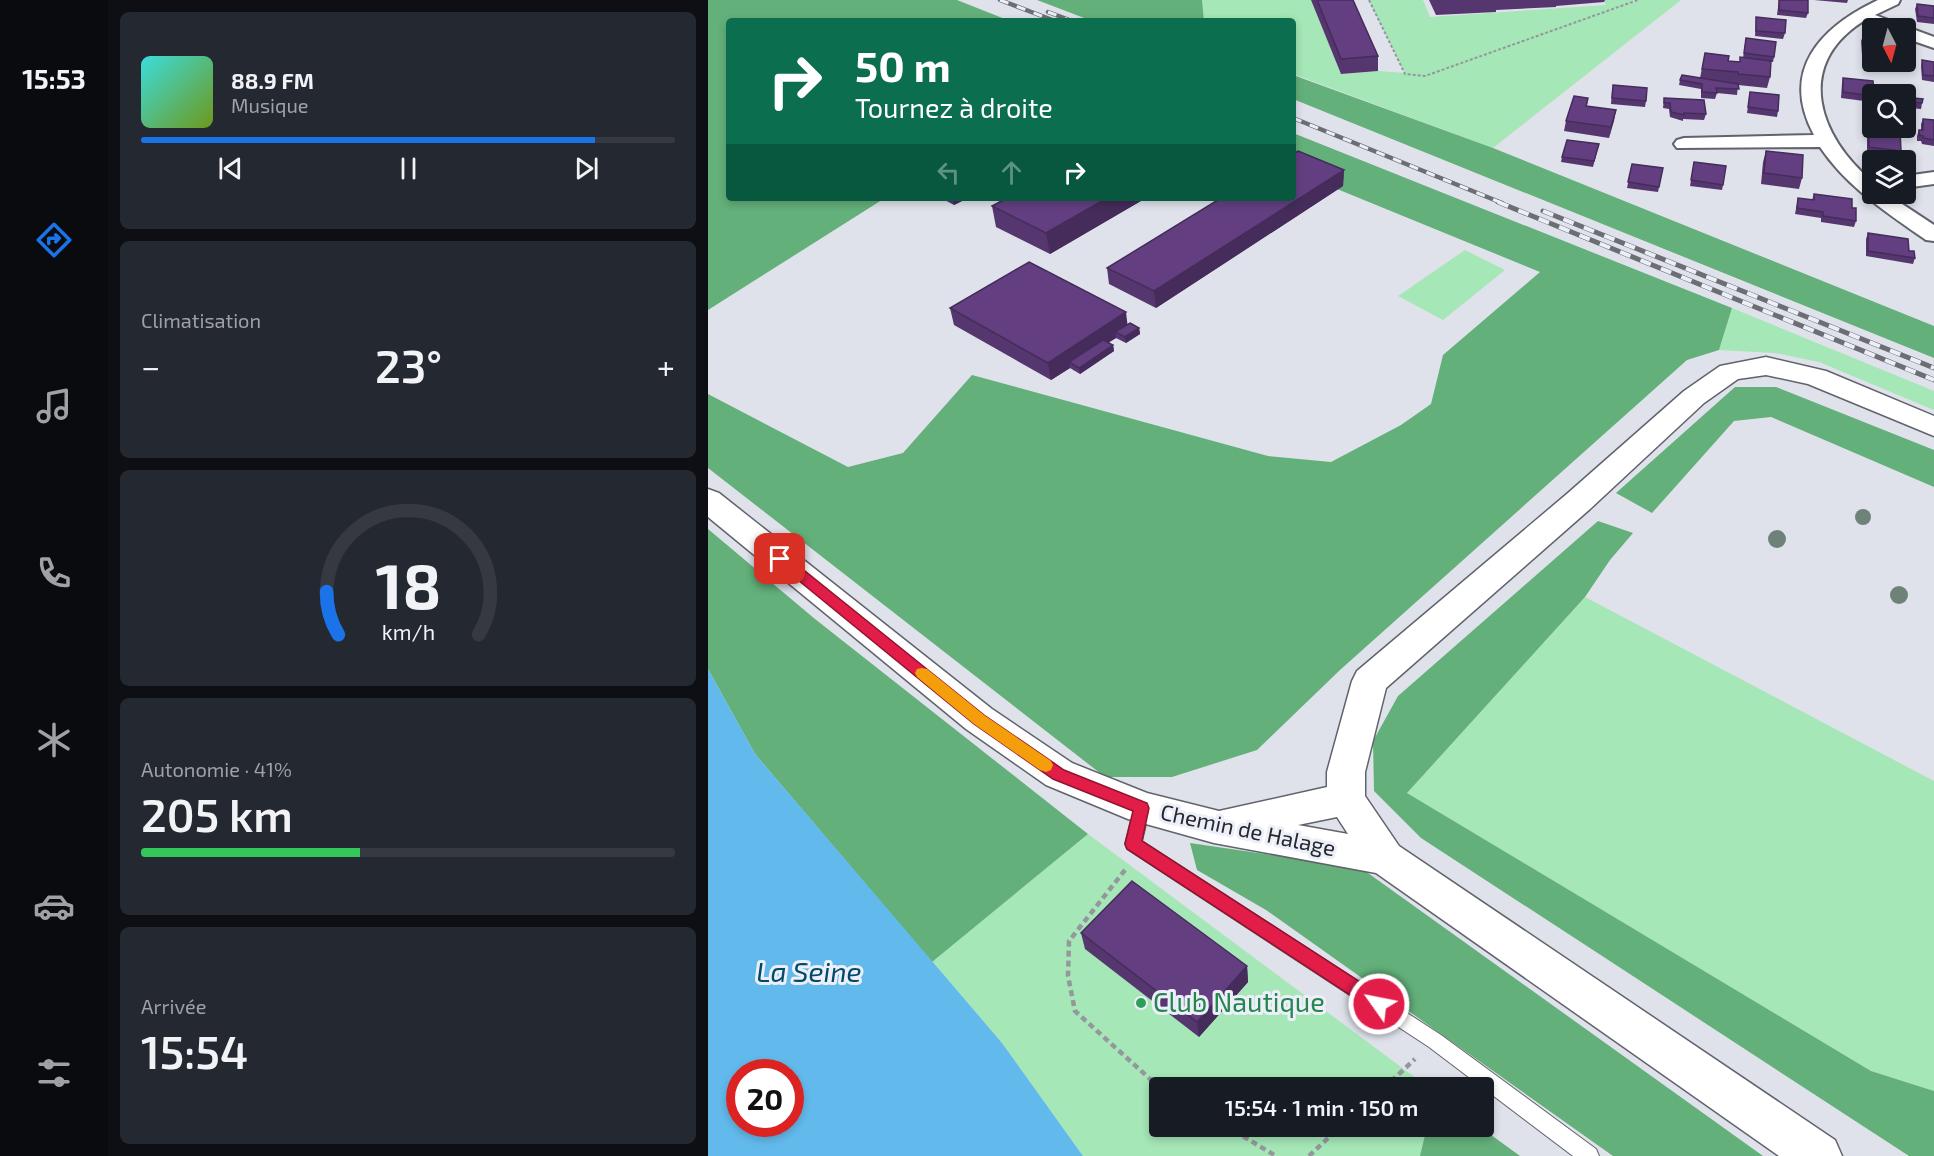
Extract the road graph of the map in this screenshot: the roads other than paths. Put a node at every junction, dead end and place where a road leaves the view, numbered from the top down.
1 (1892, 0) edge
2 (1859, 15) junction
3 (1867, 18) edge
4 (1916, 36) edge
5 (1934, 43) edge
6 (1825, 141) junction
7 (1684, 144) dead end
8 (1934, 178) edge
9 (1862, 180) edge
10 (1916, 180) edge
11 (1891, 204) edge
12 (1934, 235) edge
13 (1934, 427) edge
14 (708, 500) edge
15 (1346, 799) junction
16 (1142, 808) junction
17 (1214, 827) junction
18 (1385, 858) junction
19 (1589, 1156) edge
20 (1819, 1156) edge

1 - 2 street
2 - 3 street
2 - 6 street
4 - 5 street
6 - 7 street
6 - 9 street
8 - 10 street
11 - 12 street
13 - 15 street
14 - 16 street, Chemin de Halage
15 - 17 street
15 - 18 street
16 - 17 street, Chemin de Halage
16 - 19 lane
17 - 18 street, Chemin de Halage
18 - 20 street

